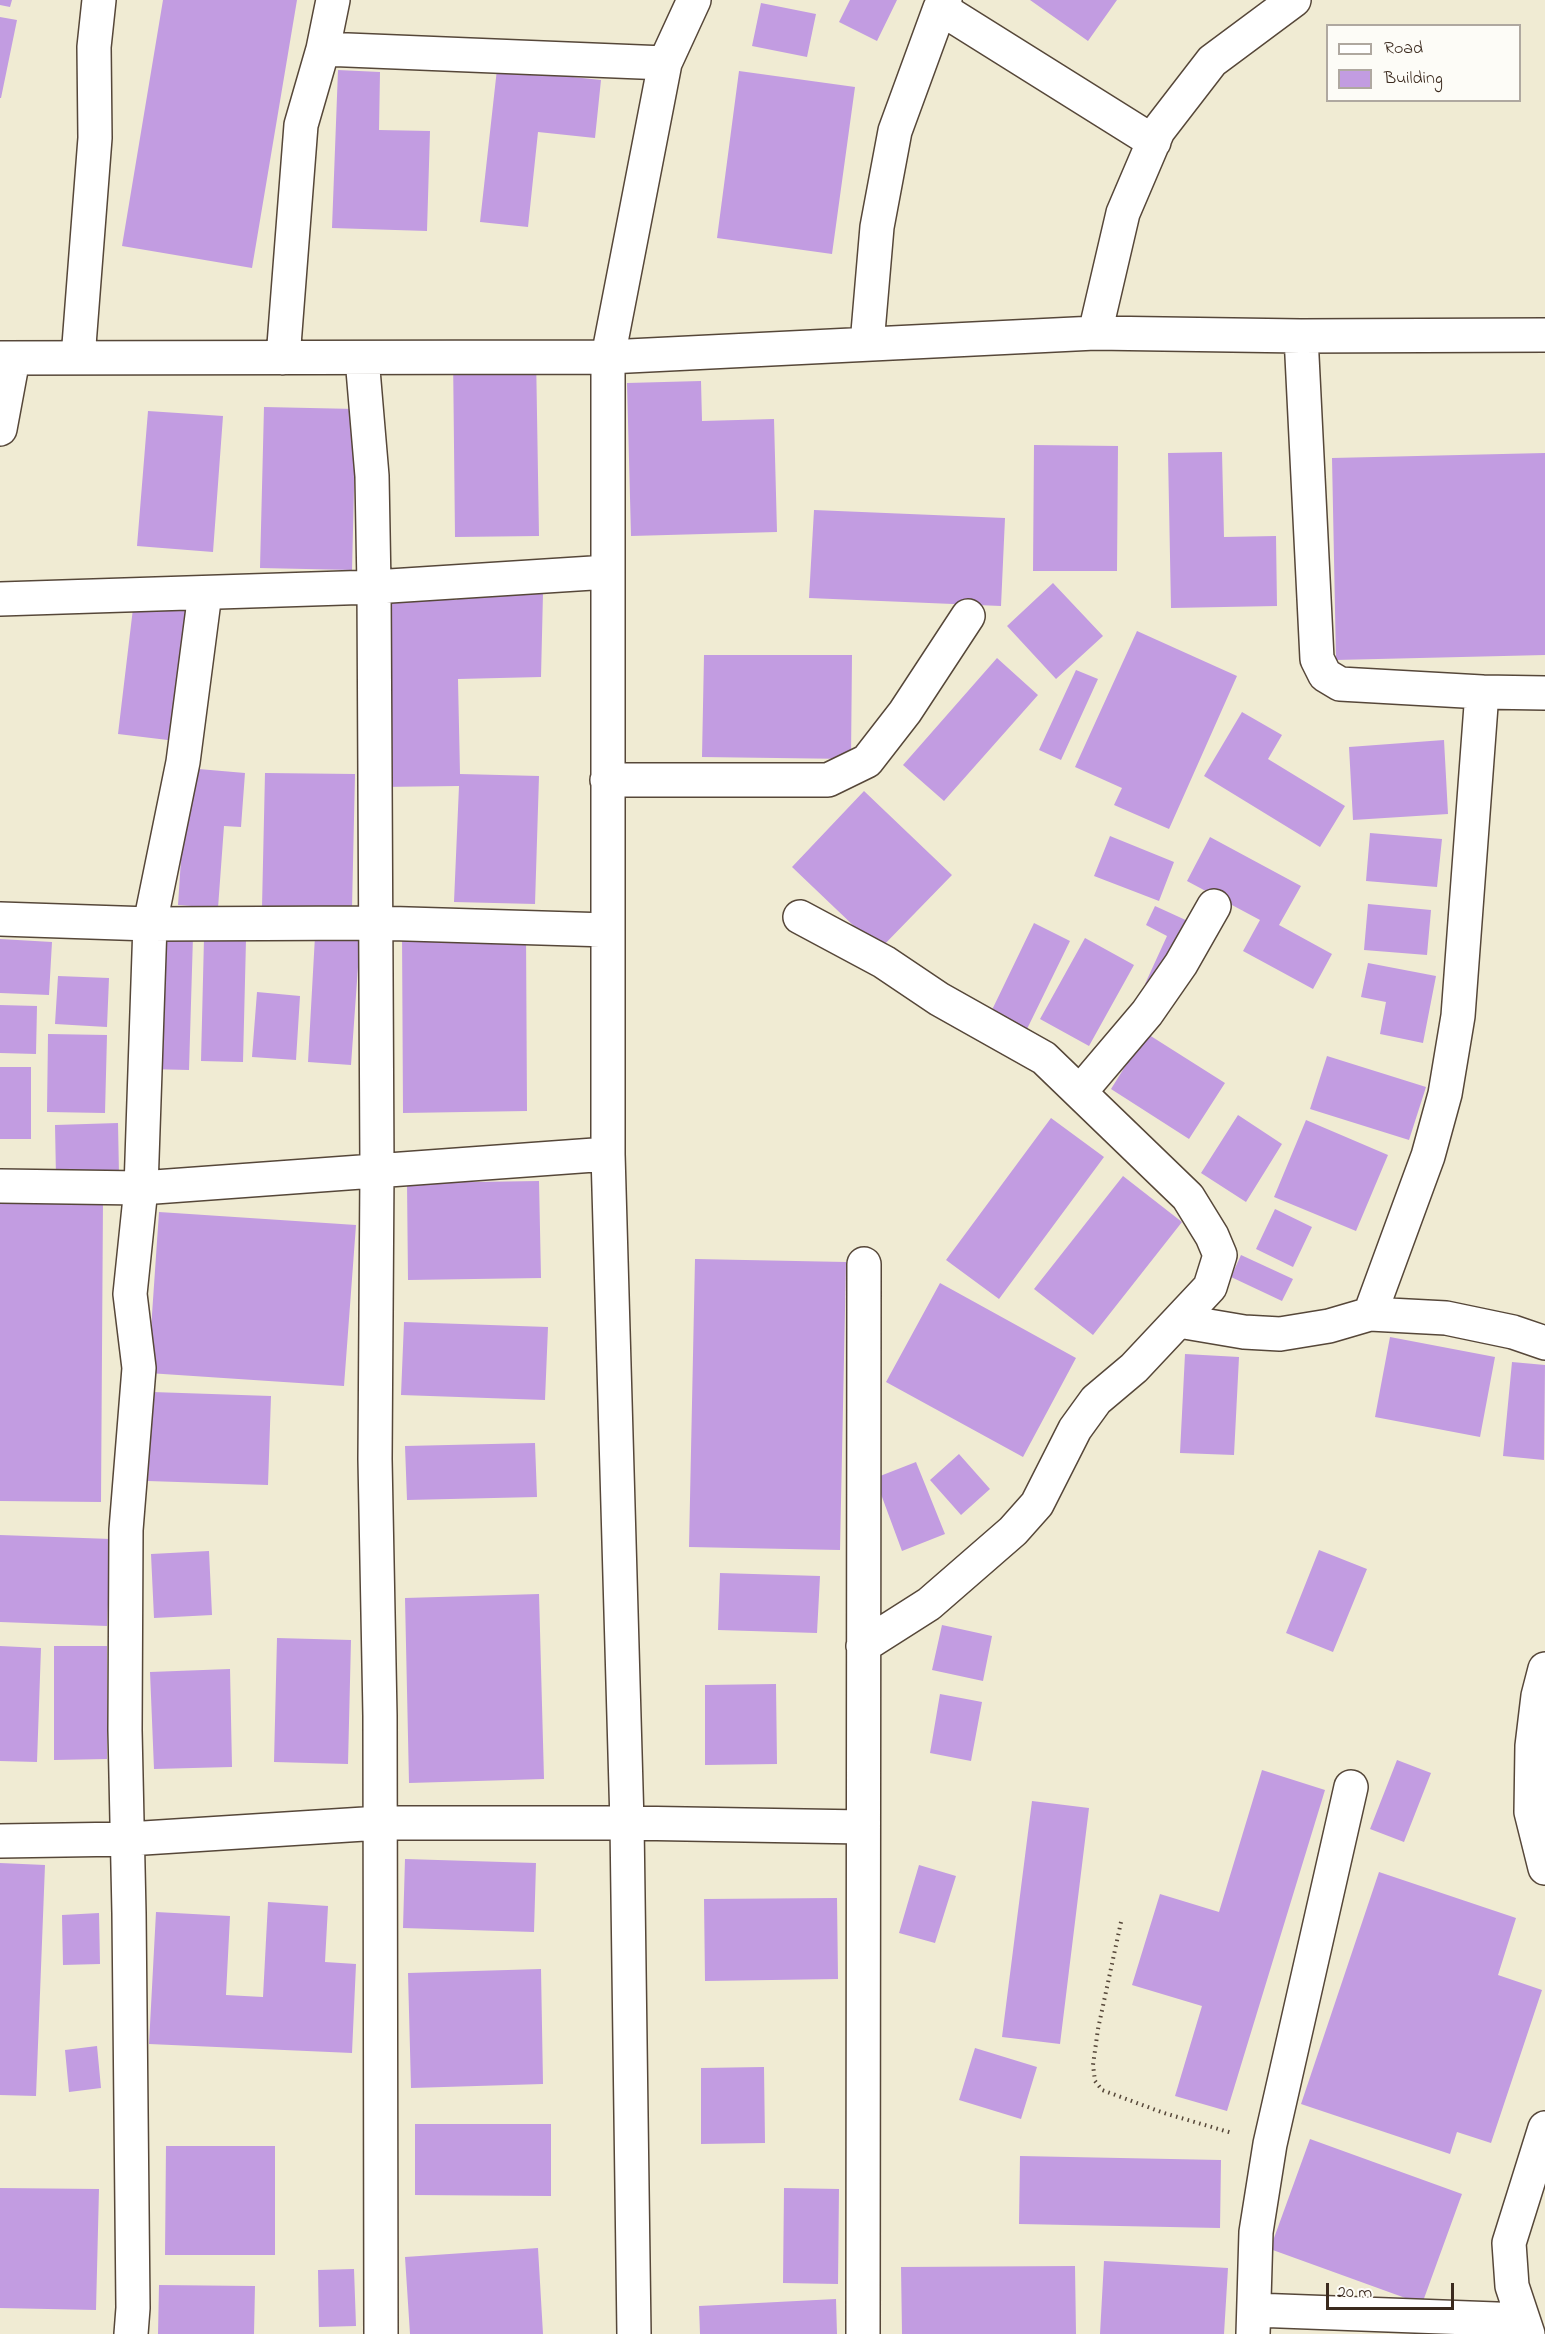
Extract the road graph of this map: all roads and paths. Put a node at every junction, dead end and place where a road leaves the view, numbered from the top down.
1 (99, 0) edge
2 (333, 0) edge
3 (694, 0) edge
4 (1294, 0) edge
5 (943, 4) edge
6 (323, 49) junction
7 (665, 63) junction
8 (1154, 142) junction
9 (1095, 333) junction
10 (1545, 335) edge
11 (1301, 336) junction
12 (867, 344) junction
13 (608, 357) junction
14 (7, 358) edge
15 (78, 358) junction
16 (283, 358) junction
17 (362, 358) junction
18 (0, 429) edge
19 (608, 572) junction
20 (374, 587) junction
21 (205, 593) junction
22 (0, 599) edge
23 (968, 616) dead end
24 (1482, 692) junction
25 (1545, 693) edge
26 (608, 780) junction
27 (1214, 906) dead end
28 (800, 917) dead end
29 (0, 919) edge
30 (375, 923) junction
31 (150, 924) junction
32 (608, 930) junction
33 (1080, 1092) junction
34 (608, 1154) junction
35 (377, 1170) junction
36 (0, 1186) edge
37 (141, 1188) junction
38 (864, 1263) dead end
39 (1370, 1314) junction
40 (1179, 1321) junction
41 (1545, 1343) edge
42 (863, 1646) junction
43 (1545, 1669) edge
44 (1351, 1786) dead end
45 (380, 1823) junction
46 (627, 1823) junction
47 (863, 1827) junction
48 (128, 1839) junction
49 (0, 1841) edge
50 (1545, 1868) edge
51 (1121, 1922) dead end
52 (1545, 2128) edge
53 (1270, 2144) junction
54 (1253, 2322) edge
55 (1525, 2327) edge
56 (131, 2334) edge
57 (381, 2334) edge
58 (634, 2334) edge
59 (863, 2334) edge

1 - 15 street
2 - 6 street
3 - 7 street
4 - 8 street
5 - 8 street
5 - 12 street
6 - 7 street
6 - 16 street
7 - 13 street
8 - 9 street
9 - 11 street
9 - 12 street
10 - 11 street
11 - 24 street
12 - 13 street
13 - 17 street
13 - 19 street
14 - 15 street
14 - 18 street
15 - 16 street
16 - 17 street
17 - 20 street
19 - 20 street
19 - 26 street
20 - 21 street
20 - 30 street
21 - 22 street
21 - 31 street
23 - 26 street
24 - 25 street
24 - 39 street
26 - 32 street
27 - 33 street
28 - 33 street
29 - 31 street
30 - 31 street
30 - 32 street
30 - 35 street
31 - 37 street
32 - 34 street
33 - 40 street
34 - 35 street
34 - 46 street
35 - 37 street
35 - 45 street
36 - 37 street
37 - 48 street
38 - 42 street
39 - 40 street
39 - 41 street
40 - 42 street
42 - 47 street
43 - 50 street
44 - 53 street
45 - 46 street
45 - 48 street
45 - 57 street
46 - 47 street
46 - 58 street
47 - 59 street
48 - 49 street
48 - 56 street
51 - 53 path
52 - 55 street
53 - 54 street
54 - 55 street

